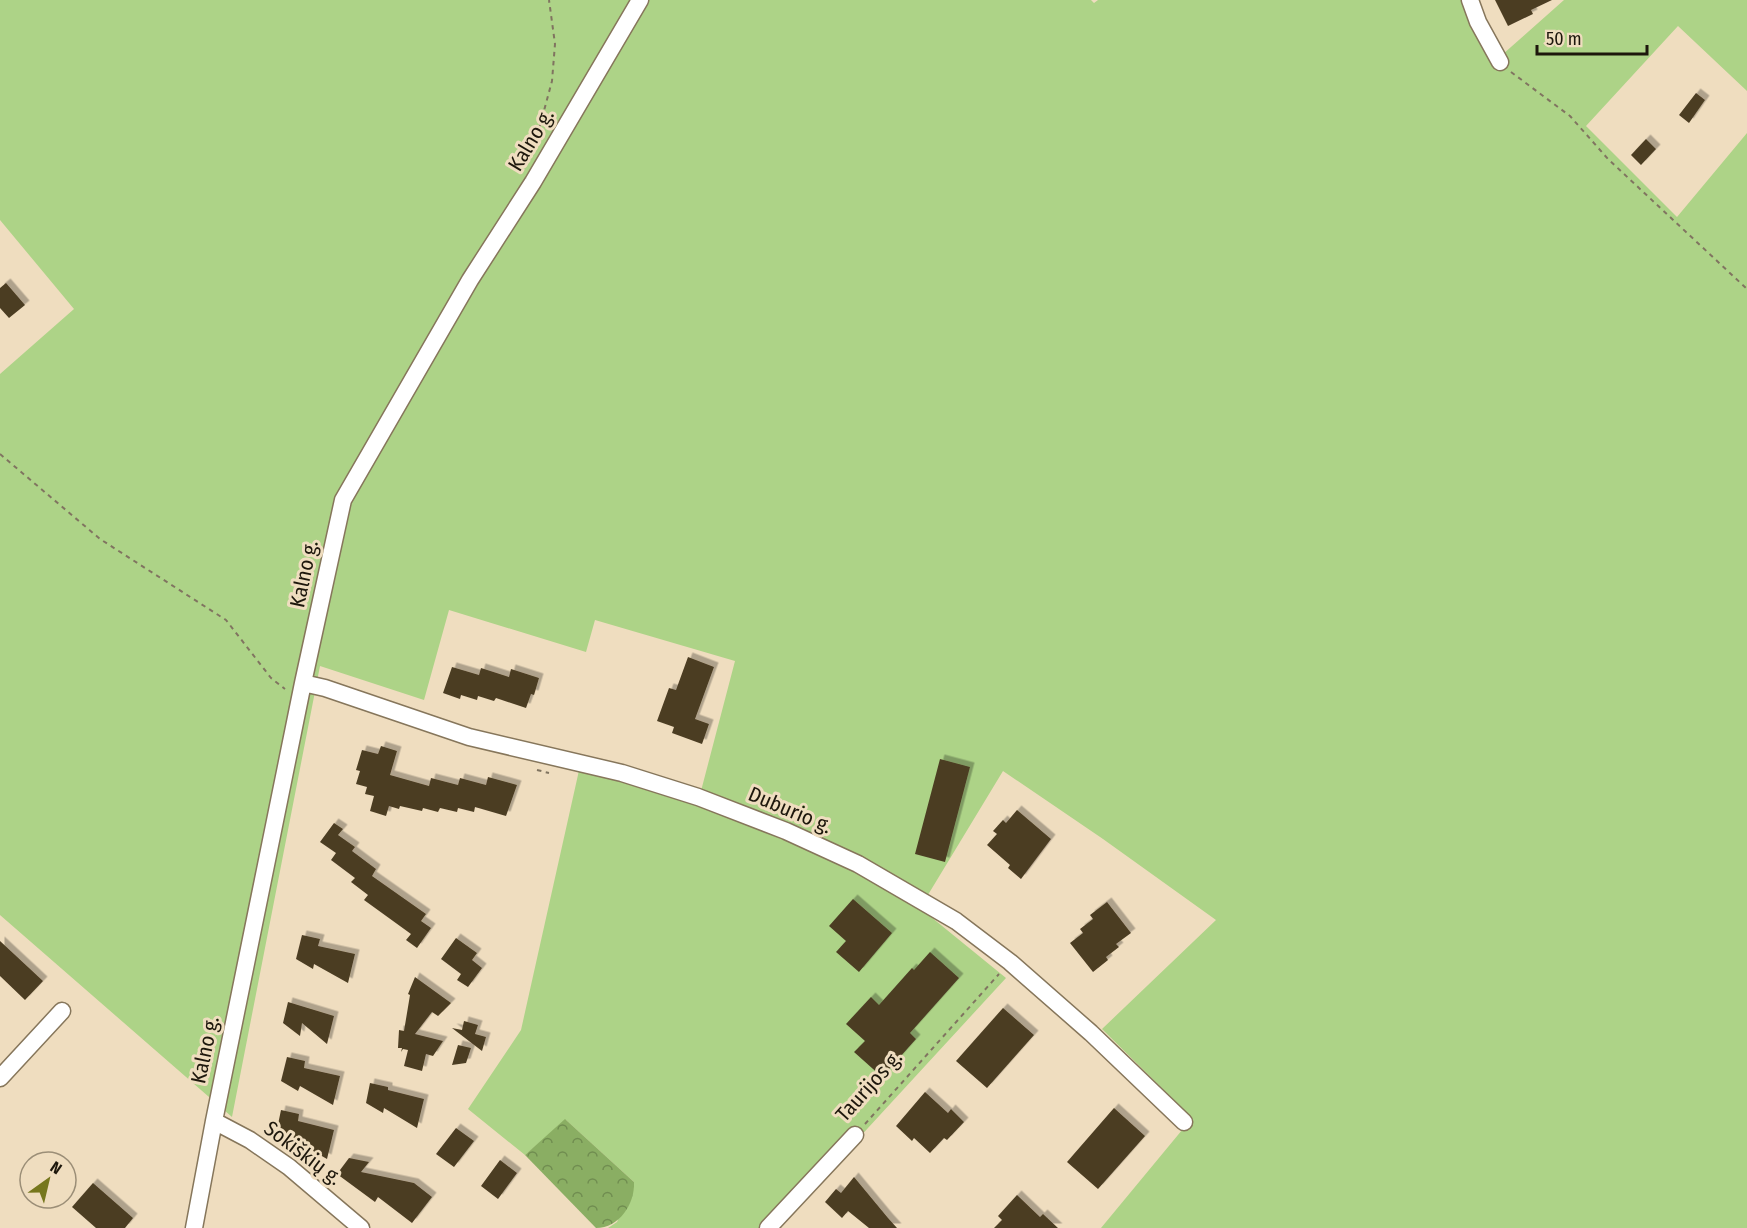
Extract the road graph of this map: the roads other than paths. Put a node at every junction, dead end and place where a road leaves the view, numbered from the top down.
1 (640, 0) edge
2 (1470, 0) edge
3 (1500, 62) road end
4 (303, 683) junction
5 (63, 1011) dead end
6 (0, 1078) edge
7 (214, 1121) junction
8 (1184, 1122) dead end
9 (855, 1135) road end
10 (194, 1228) edge
11 (361, 1228) edge
12 (768, 1228) edge

1 - 4 street, Kalno g.
2 - 3 street
4 - 7 street, Kalno g.
4 - 8 street, Duburio g.
5 - 6 street
7 - 10 street, Kalno g.
7 - 11 street, Sokiškių g.
9 - 12 street, Taurijos g.

